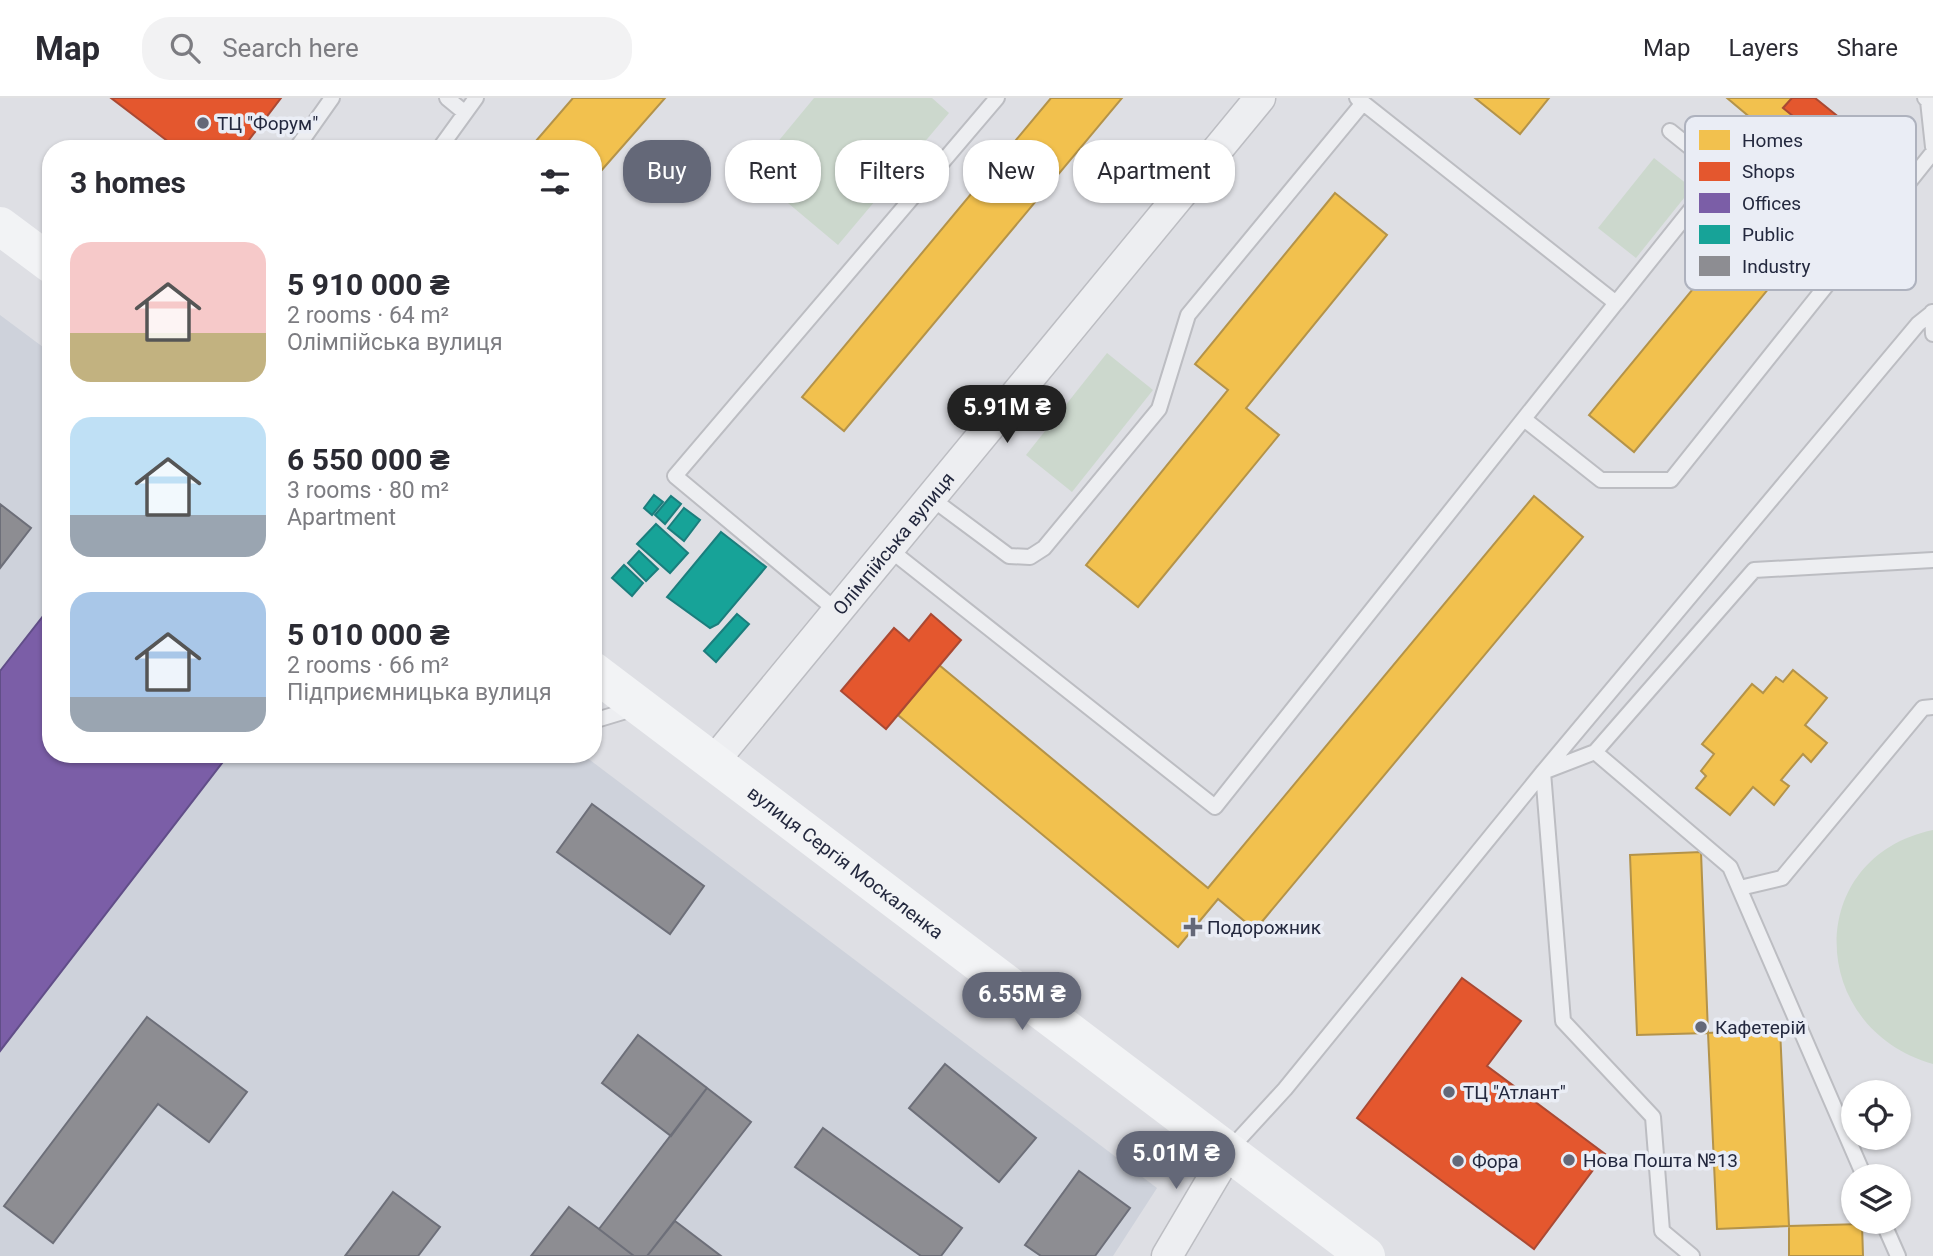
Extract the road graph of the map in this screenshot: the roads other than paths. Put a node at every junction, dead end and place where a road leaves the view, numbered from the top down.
1 (332, 98) edge
2 (447, 98) edge
3 (476, 98) edge
4 (997, 98) edge
5 (1260, 98) edge
6 (1924, 98) edge
7 (1360, 100) edge
8 (464, 112) junction
9 (1670, 131) dead end
10 (302, 140) edge
11 (445, 140) edge
12 (1685, 143) edge
13 (1933, 147) edge
14 (1933, 152) edge
15 (1916, 173) edge
16 (1685, 217) edge
17 (0, 226) edge
18 (42, 257) edge
19 (1823, 290) edge
20 (1616, 303) junction
21 (1932, 312) edge
22 (1933, 334) edge
23 (1524, 419) junction
24 (931, 498) junction
25 (889, 549) junction
26 (1933, 560) edge
27 (837, 611) junction
28 (602, 678) edge
29 (640, 707) junction
30 (1933, 707) edge
31 (602, 718) edge
32 (1595, 752) junction
33 (714, 761) junction
34 (1543, 772) junction
35 (1740, 888) junction
36 (1229, 1150) junction
37 (1859, 1164) edge
38 (1888, 1234) edge
39 (1167, 1256) edge
40 (1366, 1256) edge
41 (1692, 1256) edge
42 (1898, 1256) edge

1 - 10 lane
2 - 8 lane
3 - 8 lane
4 - 27 lane
5 - 24 street, Олімпійська вулиця
6 - 13 lane
7 - 20 lane
7 - 24 lane
8 - 11 lane
9 - 12 lane
14 - 15 lane
16 - 20 lane
17 - 18 main road
19 - 23 lane
20 - 23 lane
21 - 22 lane
21 - 34 lane
23 - 25 lane
24 - 25 street, Олімпійська вулиця
25 - 27 street, Олімпійська вулиця
26 - 32 lane
27 - 33 street, Олімпійська вулиця
28 - 29 main road, вулиця Сергія Москаленка
29 - 31 lane
29 - 33 main road, вулиця Сергія Москаленка
30 - 35 lane
32 - 34 lane
32 - 35 lane
33 - 36 main road, вулиця Сергія Москаленка
34 - 36 lane
34 - 41 lane
35 - 37 lane
36 - 39 street
36 - 40 main road, вулиця Сергія Москаленка
38 - 42 lane

